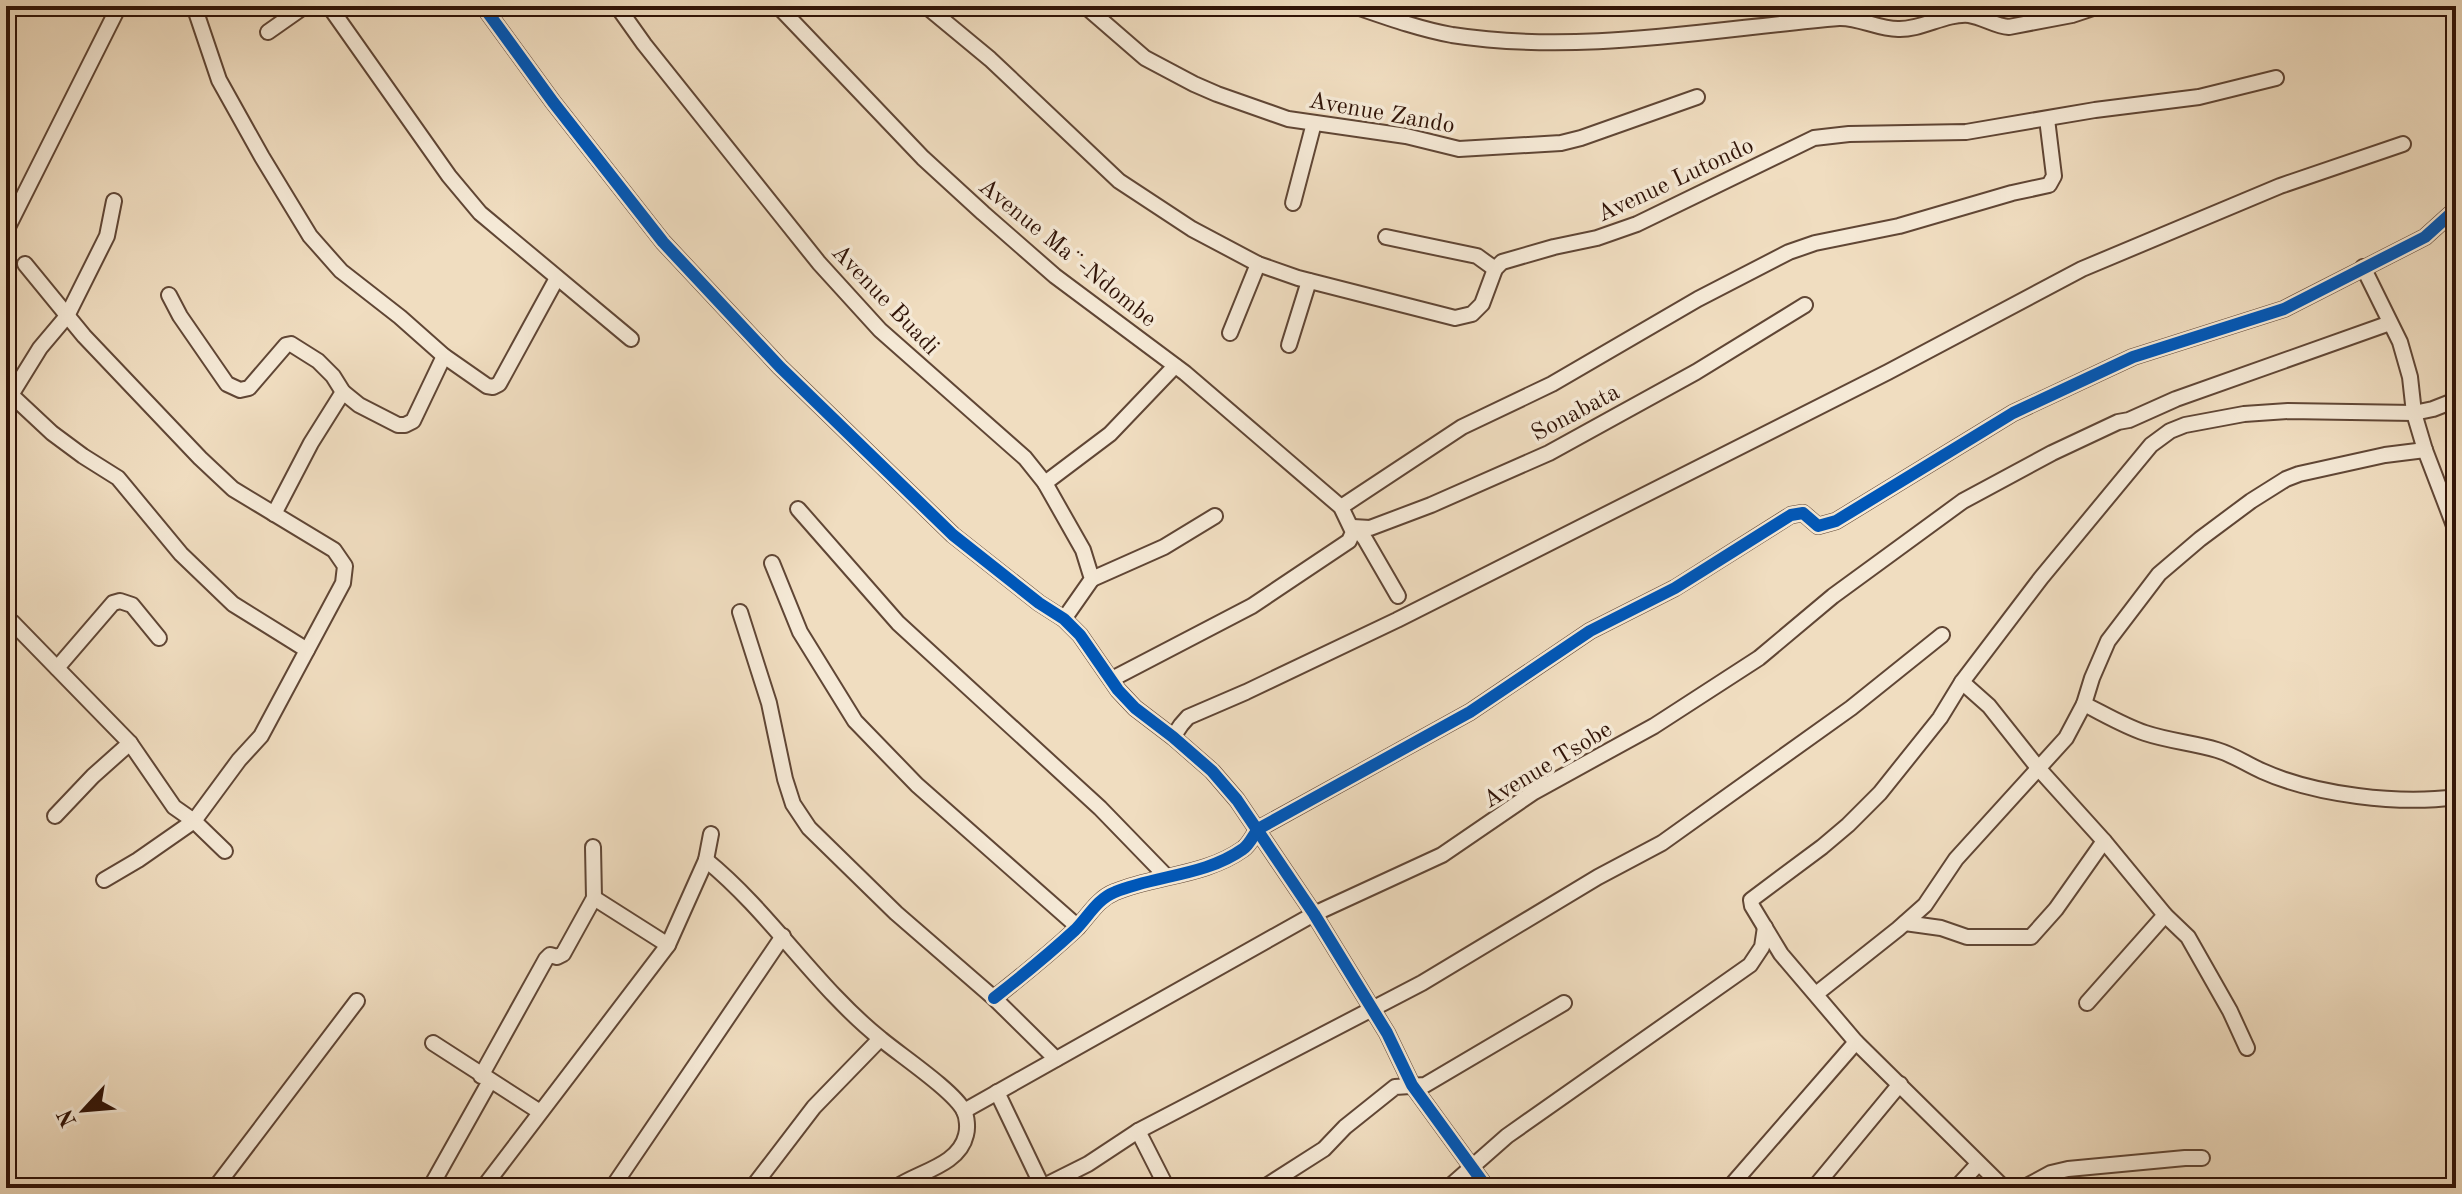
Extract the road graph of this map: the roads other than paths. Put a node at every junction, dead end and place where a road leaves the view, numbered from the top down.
1 (119, 6) edge
2 (194, 6) edge
3 (305, 6) edge
4 (329, 6) edge
5 (483, 6) edge
6 (617, 6) edge
7 (778, 6) edge
8 (926, 6) edge
9 (1085, 6) edge
10 (1354, 6) edge
11 (2099, 6) edge
12 (268, 32) dead end
13 (2276, 78) dead end
14 (1697, 97) dead end
15 (2047, 119) junction
16 (1314, 123) junction
17 (2403, 144) dead end
18 (114, 201) dead end
19 (1293, 203) dead end
20 (2456, 209) edge
21 (6, 231) edge
22 (1386, 237) dead end
23 (25, 264) dead end
24 (1258, 264) junction
25 (2363, 267) junction
26 (1495, 269) junction
27 (557, 278) junction
28 (1309, 281) junction
29 (169, 295) dead end
30 (1805, 305) dead end
31 (67, 316) junction
32 (2390, 323) junction
33 (1230, 333) dead end
34 (631, 339) dead end
35 (1289, 345) dead end
36 (444, 356) junction
37 (1175, 366) junction
38 (343, 392) junction
39 (8, 396) edge
40 (2456, 400) edge
41 (2414, 413) junction
42 (2425, 450) junction
43 (1045, 483) junction
44 (798, 509) dead end
45 (274, 514) junction
46 (1215, 516) dead end
47 (1348, 520) junction
48 (2456, 531) edge
49 (772, 563) dead end
50 (1092, 579) junction
51 (1398, 596) dead end
52 (740, 612) dead end
53 (1064, 619) junction
54 (12, 622) dead end
55 (1942, 635) dead end
56 (159, 638) dead end
57 (307, 650) junction
58 (57, 668) junction
59 (1112, 679) junction
60 (1962, 682) junction
61 (2084, 704) junction
62 (1173, 737) junction
63 (130, 743) junction
64 (2039, 769) junction
65 (2456, 797) edge
66 (55, 816) dead end
67 (194, 821) junction
68 (1258, 829) junction
69 (711, 834) dead end
70 (2104, 841) junction
71 (593, 847) dead end
72 (225, 851) dead end
73 (706, 860) junction
74 (1166, 876) junction
75 (104, 880) dead end
76 (594, 898) junction
77 (1314, 914) junction
78 (2165, 915) junction
79 (1905, 923) junction
80 (1078, 927) junction
81 (1765, 927) junction
82 (783, 936) junction
83 (668, 945) junction
84 (1781, 954) junction
85 (1756, 960) junction
86 (1816, 994) junction
87 (994, 998) junction
88 (357, 1001) dead end
89 (1564, 1003) dead end
90 (2087, 1003) dead end
91 (1372, 1010) junction
92 (880, 1039) junction
93 (1856, 1042) junction
94 (433, 1043) dead end
95 (2247, 1048) dead end
96 (1056, 1059) junction
97 (485, 1079) junction
98 (1900, 1084) junction
99 (1412, 1085) junction
100 (997, 1092) junction
101 (964, 1111) junction
102 (540, 1112) junction
103 (1138, 1131) junction
104 (2202, 1158) dead end
105 (1978, 1164) junction
106 (1473, 1165) junction
107 (215, 1188) edge
108 (430, 1188) edge
109 (483, 1188) edge
110 (612, 1188) edge
111 (752, 1188) edge
112 (895, 1188) edge
113 (1042, 1188) edge
114 (1167, 1188) edge
115 (1263, 1188) edge
116 (1448, 1188) edge
117 (1487, 1188) edge
118 (1729, 1188) edge
119 (1814, 1188) edge
120 (1956, 1188) edge
121 (2004, 1188) edge
122 (2023, 1188) edge

1 - 21 street
2 - 36 street
3 - 12 street
4 - 27 street
5 - 53 street
6 - 43 street, Avenue Buadi
7 - 37 street, Avenue Ma¨-Ndombe
8 - 24 street
9 - 16 street, Avenue Zando
10 - 11 street
13 - 15 street, Avenue Lutondo
14 - 16 street, Avenue Zando
15 - 26 street, Avenue Lutondo
15 - 47 street
16 - 19 street
17 - 62 street
18 - 31 street
20 - 25 street
22 - 26 street
23 - 31 street
24 - 28 street
24 - 33 street
25 - 32 street
25 - 68 street
26 - 28 street
27 - 34 street
27 - 36 street
28 - 35 street
29 - 38 street
30 - 47 street, Sonabata
31 - 39 street
31 - 45 street
32 - 41 street
32 - 77 street, Avenue Tsobe
36 - 38 street
37 - 43 street
37 - 47 street, Avenue Ma¨-Ndombe
38 - 45 street
39 - 57 street
40 - 41 street
41 - 42 street
41 - 60 street
42 - 48 street
42 - 61 street
43 - 50 street, Avenue Buadi
44 - 74 street
45 - 57 street
46 - 50 street
47 - 51 street, Avenue Ma¨-Ndombe
47 - 59 street
49 - 80 street
50 - 53 street
52 - 87 street
53 - 59 street
54 - 58 street
55 - 91 street
56 - 58 street
57 - 67 street
58 - 63 street
59 - 62 street
60 - 64 street
60 - 81 street
61 - 64 street
61 - 65 street
62 - 68 street
63 - 66 street
63 - 67 street
64 - 70 street
64 - 79 street
67 - 72 street
67 - 75 street
68 - 74 street
68 - 77 street
69 - 73 street
70 - 78 street
70 - 79 street
71 - 76 street
73 - 82 street
73 - 83 street
74 - 80 street
76 - 83 street
76 - 97 street
77 - 91 street
77 - 96 street, Avenue Tsobe
78 - 90 street
78 - 95 street
79 - 86 street
80 - 87 street
81 - 84 street
81 - 85 street
82 - 92 street
82 - 110 street
83 - 102 street
84 - 85 street
84 - 86 street
85 - 106 street
86 - 93 street
87 - 96 street
88 - 107 street
89 - 99 street
91 - 99 street
91 - 103 street
92 - 101 street
92 - 111 street
93 - 98 street
93 - 118 street
94 - 97 street
96 - 100 street, Avenue Tsobe
97 - 102 street
97 - 108 street
98 - 105 street
98 - 119 street
99 - 106 street
99 - 115 street
100 - 101 street, Avenue Tsobe
100 - 113 street
101 - 112 street
102 - 109 street
103 - 113 street
103 - 114 street
104 - 122 street
105 - 120 street
105 - 121 street
106 - 116 street
106 - 117 street

